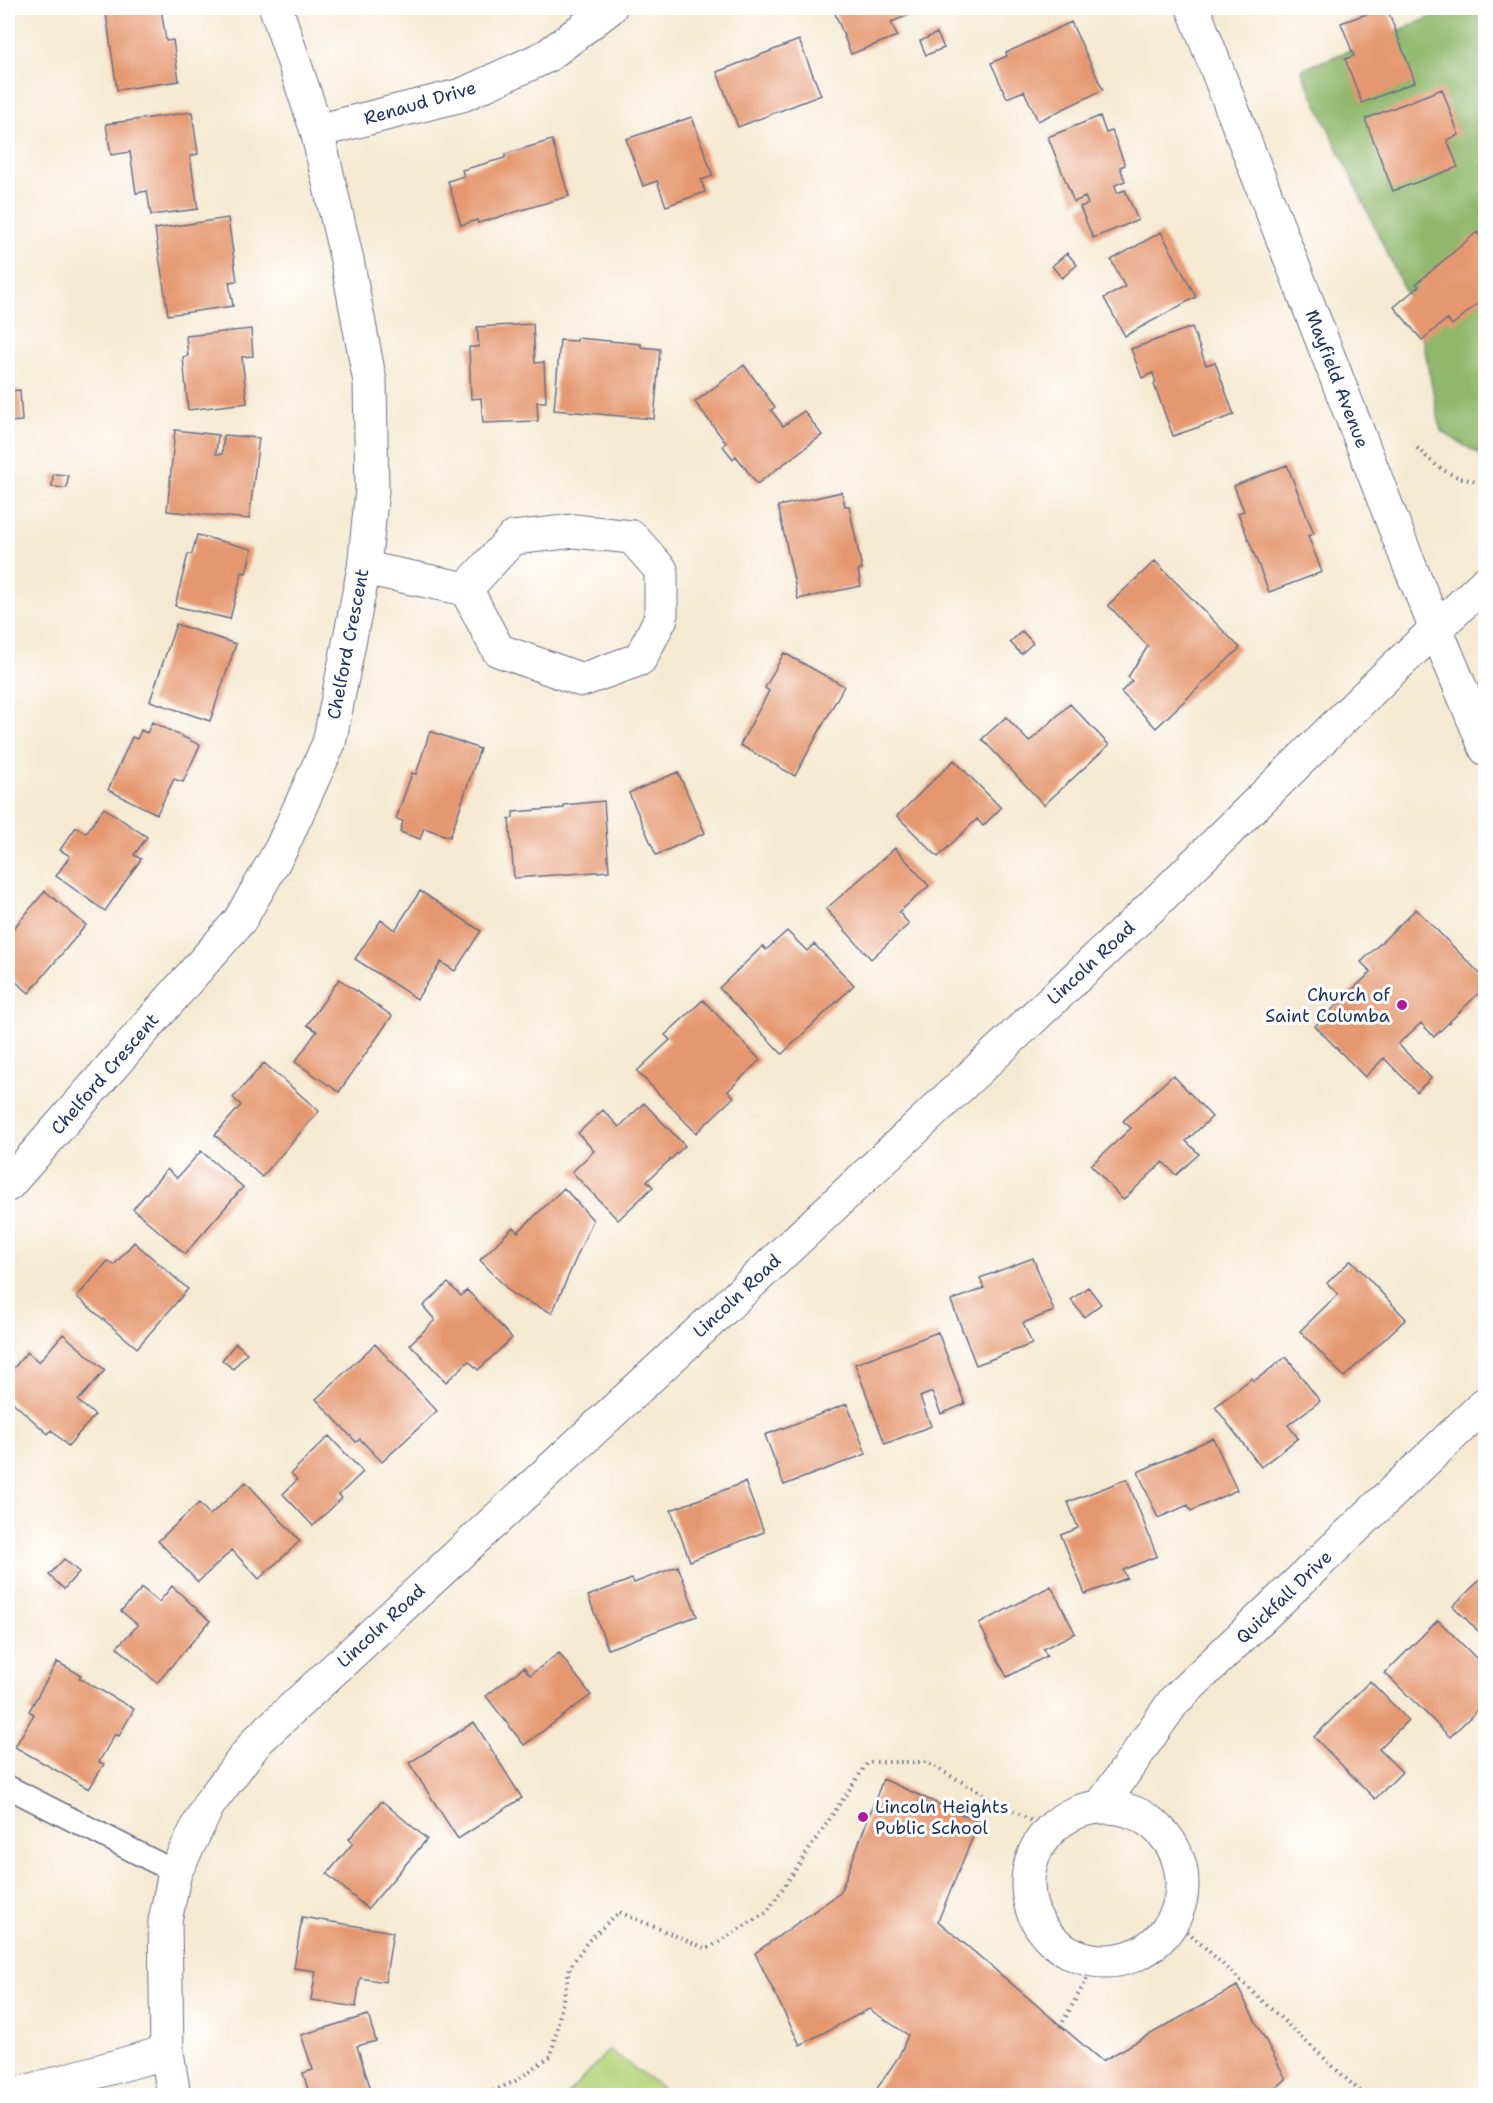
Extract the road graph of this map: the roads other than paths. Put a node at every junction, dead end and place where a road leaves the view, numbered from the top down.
1 (276, 8) edge
2 (610, 8) edge
3 (1193, 8) edge
4 (317, 131) junction
5 (364, 568) junction
6 (1485, 582) edge
7 (466, 589) junction
8 (1435, 628) junction
9 (1485, 749) edge
10 (8, 1185) edge
11 (1485, 1403) edge
12 (8, 1787) edge
13 (1101, 1806) junction
14 (175, 1872) junction
15 (167, 2052) junction
16 (11, 2096) edge
17 (174, 2096) edge

1 - 4 street, Chelford Crescent
2 - 4 street, Renaud Drive
3 - 8 street, Mayfield Avenue
4 - 5 street, Chelford Crescent
5 - 7 street
5 - 10 street, Chelford Crescent
6 - 8 street, Lincoln Road
7 - 7 street
8 - 9 street, Mayfield Avenue
8 - 14 street, Lincoln Road
11 - 13 street, Quickfall Drive
12 - 14 lane
13 - 13 street
14 - 15 street, Lincoln Road
15 - 16 street
15 - 17 street, Lincoln Road

